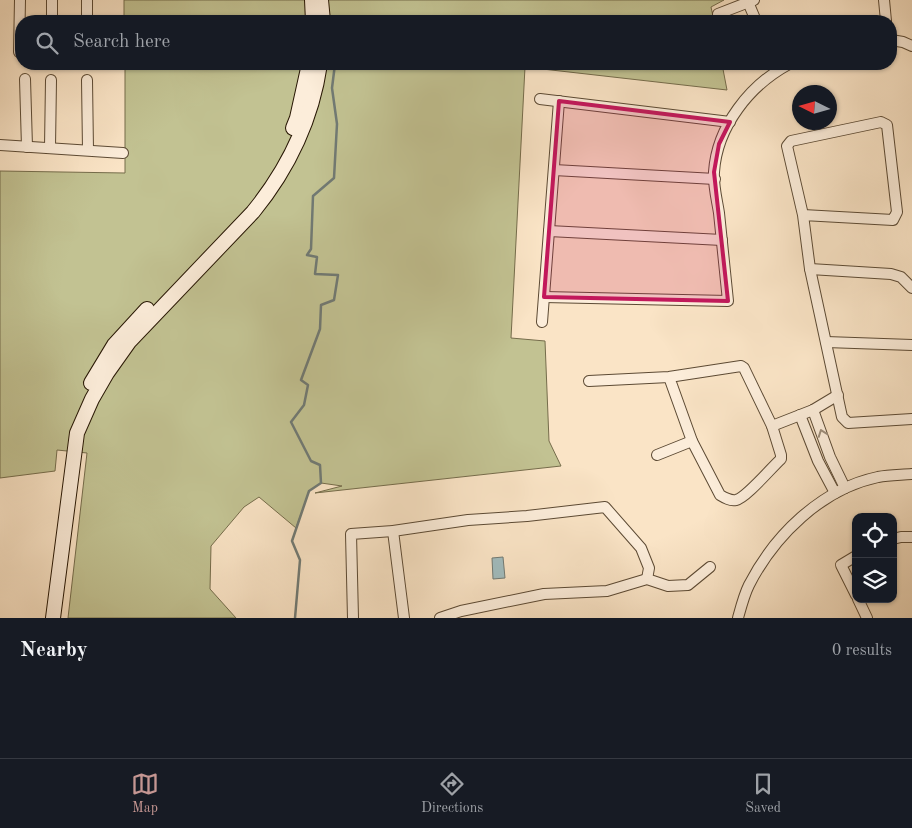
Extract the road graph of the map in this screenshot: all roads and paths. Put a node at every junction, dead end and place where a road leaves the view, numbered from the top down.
1 (20, 0) edge
2 (52, 0) edge
3 (87, 0) edge
4 (312, 0) edge
5 (321, 0) edge
6 (884, 0) edge
7 (751, 1) edge
8 (718, 14) dead end
9 (20, 15) edge
10 (52, 15) edge
11 (87, 15) edge
12 (313, 15) edge
13 (322, 15) edge
14 (754, 15) edge
15 (885, 15) edge
16 (897, 41) edge
17 (912, 46) edge
18 (308, 70) edge
19 (319, 70) edge
20 (773, 70) edge
21 (25, 79) dead end
22 (51, 80) dead end
23 (87, 80) dead end
24 (540, 99) dead end
25 (559, 101) junction
26 (730, 122) junction
27 (0, 145) edge
28 (27, 147) junction
29 (50, 147) junction
30 (88, 150) junction
31 (123, 153) dead end
32 (554, 170) junction
33 (715, 179) junction
34 (247, 211) junction
35 (803, 215) junction
36 (549, 231) junction
37 (722, 240) junction
38 (810, 269) junction
39 (912, 288) edge
40 (544, 297) junction
41 (542, 322) dead end
42 (826, 342) junction
43 (912, 345) edge
44 (669, 377) junction
45 (588, 381) dead end
46 (838, 395) junction
47 (813, 410) junction
48 (800, 415) junction
49 (912, 419) edge
50 (772, 426) junction
51 (73, 433) junction
52 (692, 441) junction
53 (657, 455) dead end
54 (912, 474) edge
55 (845, 488) junction
56 (835, 493) junction
57 (394, 530) junction
58 (912, 537) edge
59 (897, 538) edge
60 (852, 558) edge
61 (710, 567) dead end
62 (647, 579) junction
63 (852, 587) edge
64 (860, 603) edge
65 (44, 618) edge
66 (53, 618) edge
67 (353, 618) edge
68 (404, 618) edge
69 (440, 618) edge
70 (738, 618) edge
71 (867, 618) edge

1 - 9 street
2 - 10 street
3 - 11 street
4 - 12 main road
5 - 13 main road
6 - 15 street
7 - 8 street
7 - 14 street
16 - 17 street
18 - 34 main road
19 - 34 main road
20 - 26 street
21 - 28 street
22 - 29 street
23 - 30 street
24 - 25 street
25 - 26 street
25 - 32 street
26 - 33 street
27 - 28 street
28 - 29 street
29 - 30 street
30 - 31 street
32 - 33 street
32 - 36 street
33 - 37 street
34 - 51 main road
35 - 35 street
35 - 38 street
36 - 37 street
36 - 40 street
37 - 40 street
38 - 39 street
38 - 42 street
40 - 41 street
42 - 43 street
42 - 46 street
44 - 45 street
44 - 50 street
44 - 52 street
46 - 47 street
46 - 49 street
47 - 48 street
55 -> 47 street
48 - 50 street
48 - 56 street
50 - 52 street
51 - 65 main road
51 - 66 main road
52 - 53 street
54 - 55 street
55 - 56 street
56 - 70 street
57 - 62 street
57 - 67 street
57 - 68 street
58 - 59 street
60 - 63 street
61 - 62 street
62 - 69 street
64 - 71 street

